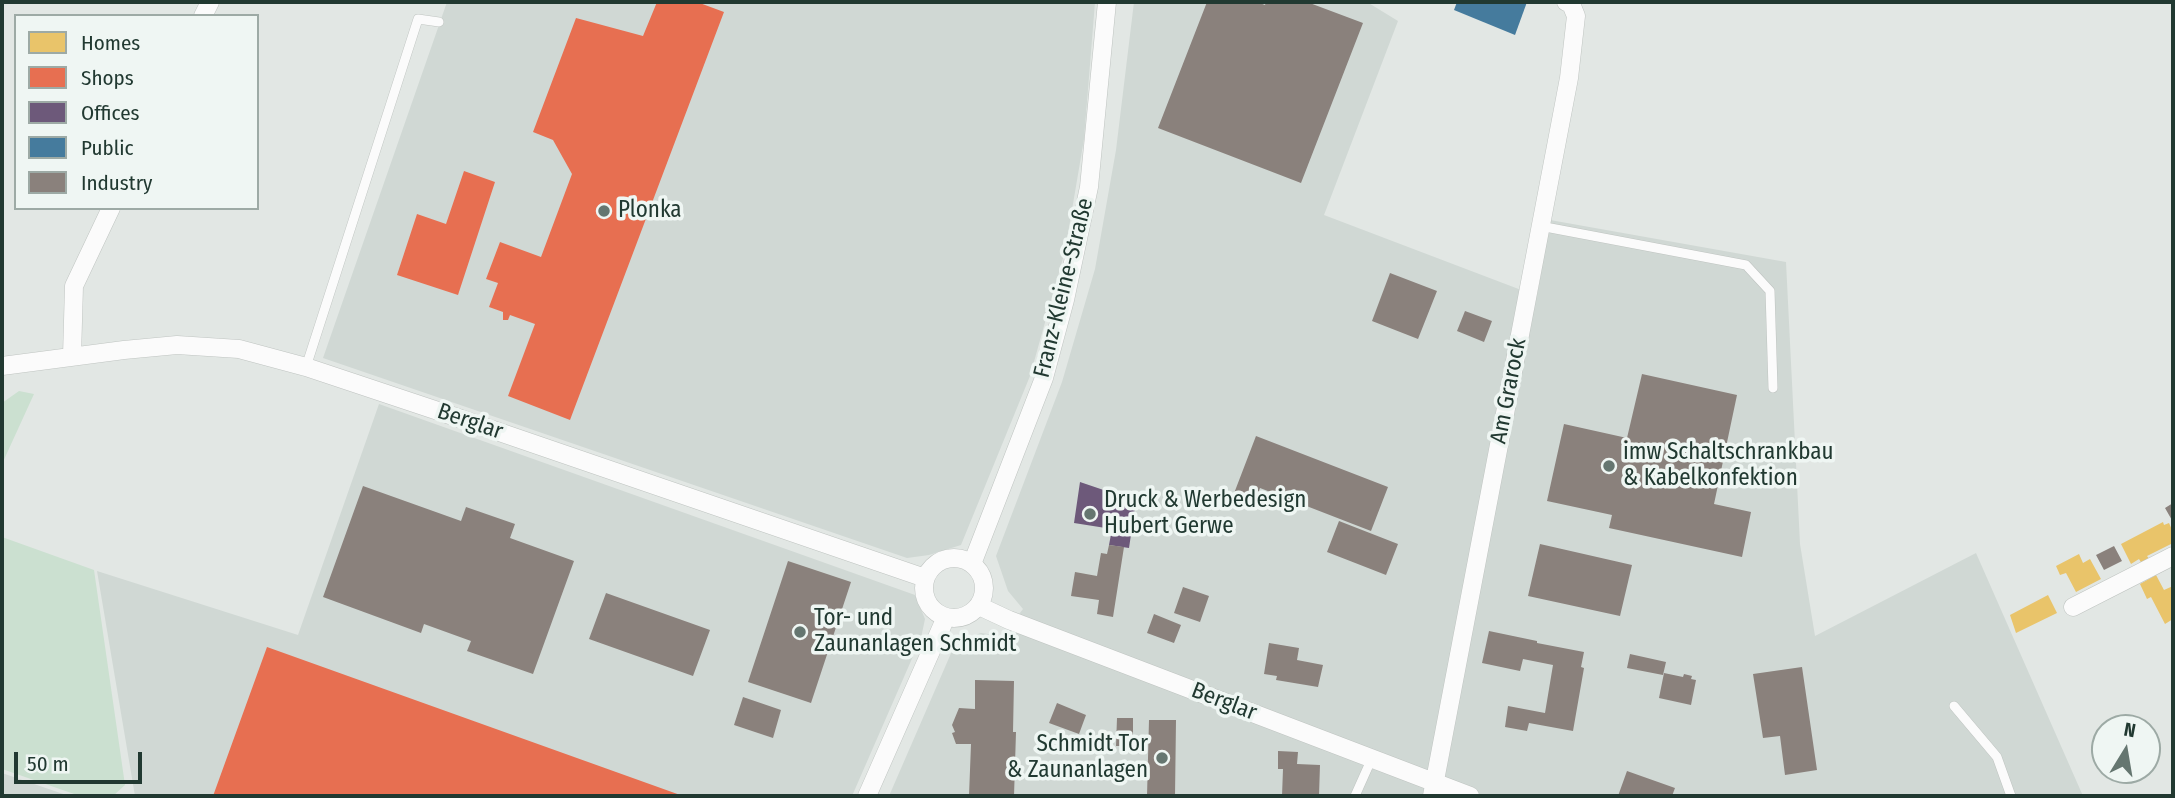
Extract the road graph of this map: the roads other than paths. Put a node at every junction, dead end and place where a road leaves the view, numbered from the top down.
1 (1107, 2) edge
2 (1566, 2) edge
3 (439, 22) dead end
4 (110, 210) edge
5 (1541, 226) junction
6 (72, 356) junction
7 (2, 366) edge
8 (306, 367) junction
9 (1773, 388) dead end
10 (2173, 556) edge
11 (972, 564) junction
12 (925, 578) junction
13 (979, 606) junction
14 (2073, 607) dead end
15 (946, 617) junction
16 (1954, 706) dead end
17 (1372, 758) junction
18 (1433, 789) edge
19 (867, 796) edge
20 (1356, 796) edge
21 (1470, 796) edge
22 (2011, 796) edge

1 - 11 street, Franz-Kleine-Straße
2 - 5 street, Am Grarock
3 - 8 lane
4 - 6 street
5 - 9 lane
5 - 18 street, Am Grarock
6 - 7 street, Berglar
6 - 8 street, Berglar
8 - 12 street, Berglar
10 - 14 street
11 - 12 street
11 - 13 street
12 - 15 street
13 - 15 street
13 - 17 street, Berglar
15 - 19 street
16 - 22 lane
17 - 18 street, Berglar
17 - 20 lane
18 - 21 street, Berglar

